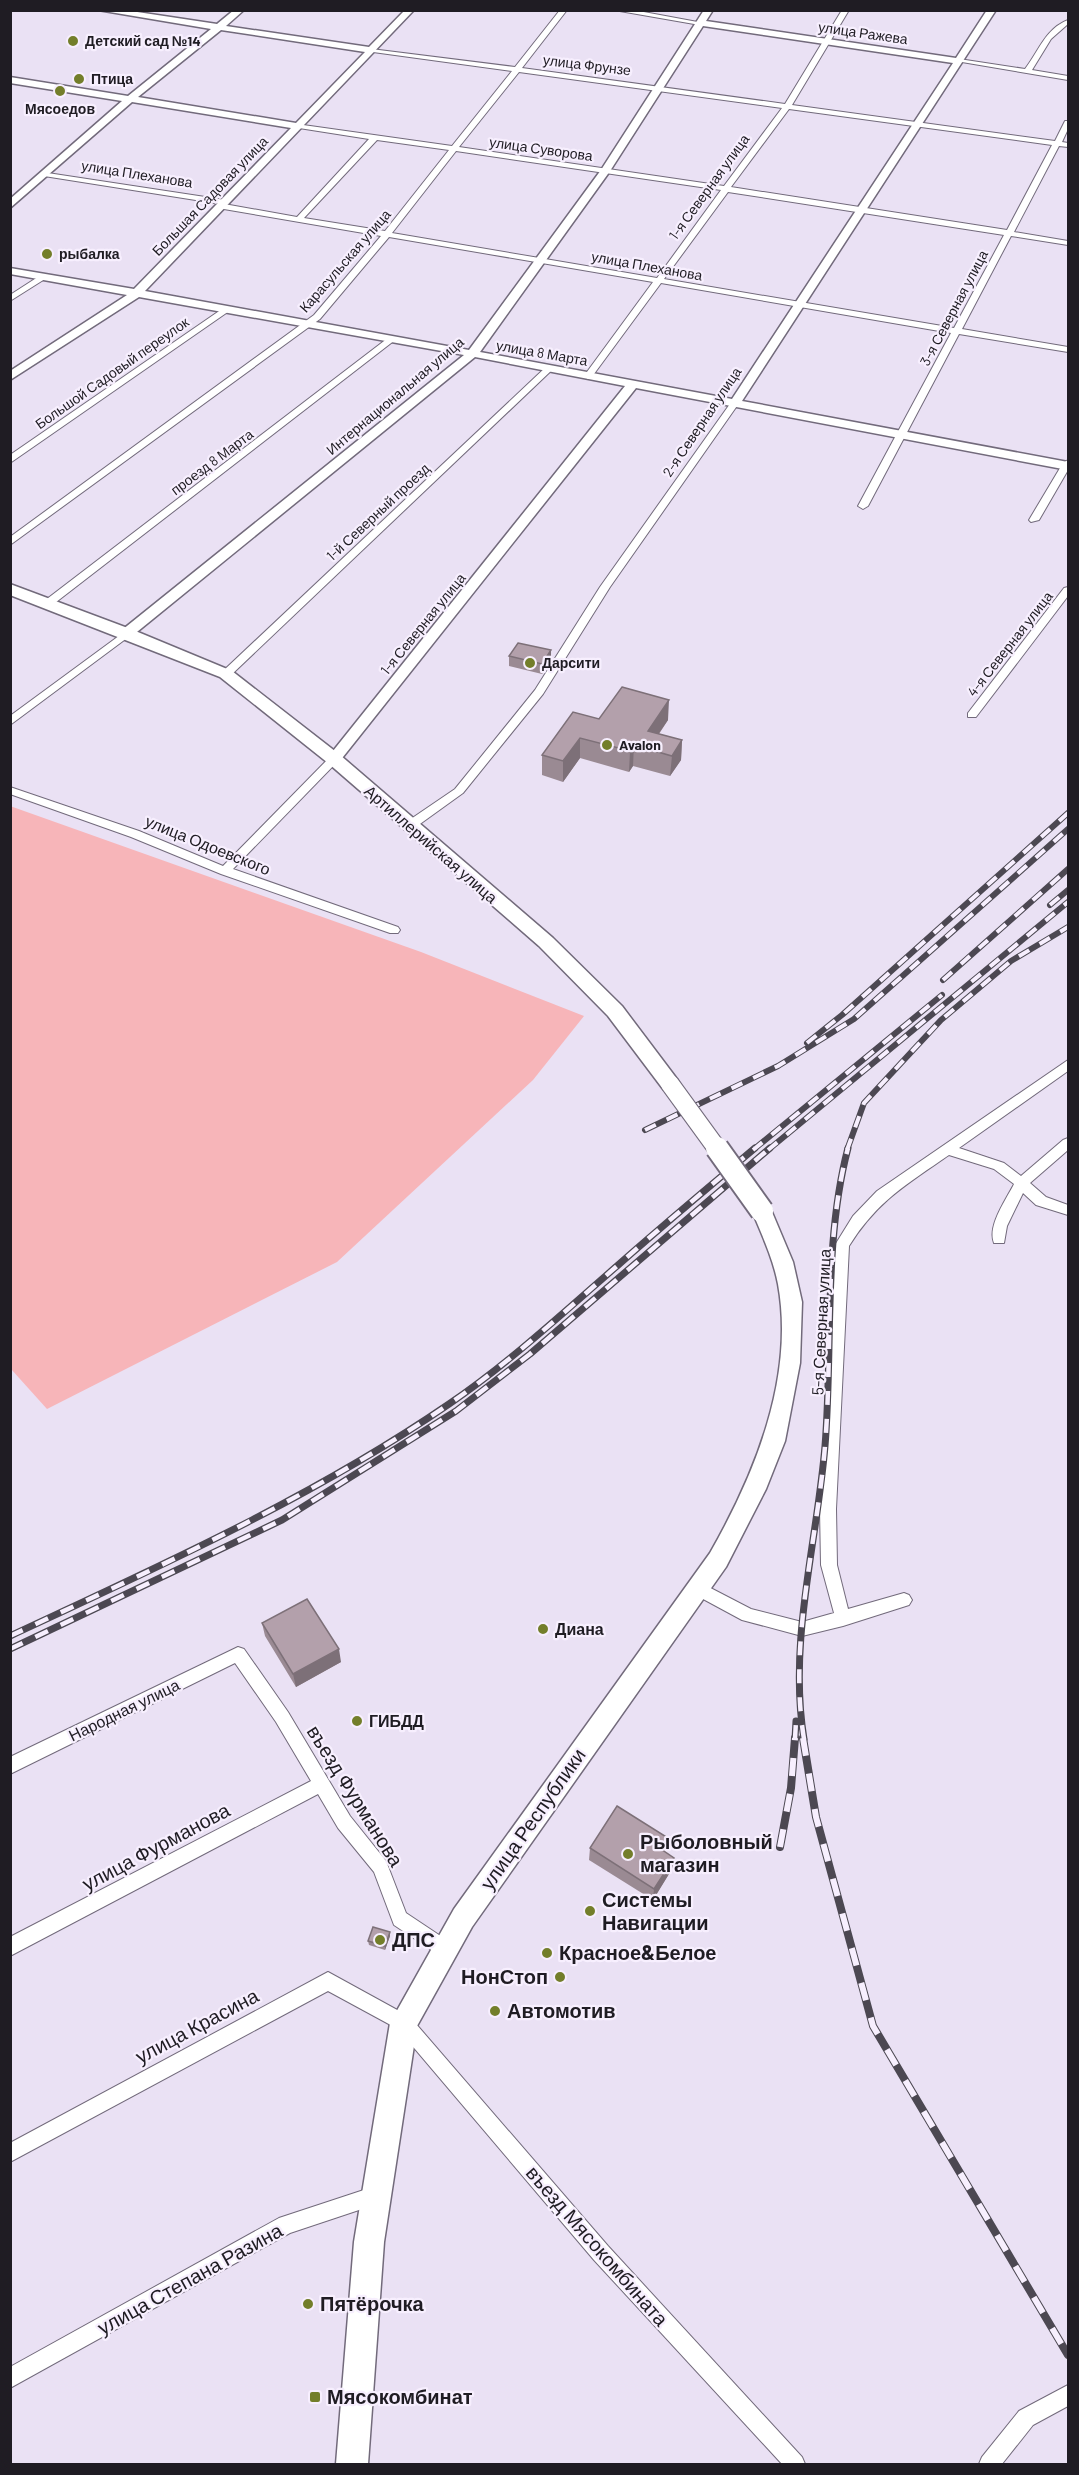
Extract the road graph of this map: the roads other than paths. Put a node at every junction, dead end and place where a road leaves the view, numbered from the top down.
1 (102, 10) edge
2 (240, 10) edge
3 (410, 10) edge
4 (564, 10) edge
5 (617, 10) edge
6 (709, 10) edge
7 (846, 10) edge
8 (992, 10) edge
9 (1068, 22) edge
10 (700, 23) junction
11 (221, 27) junction
12 (826, 41) junction
13 (373, 50) junction
14 (959, 61) junction
15 (516, 70) junction
16 (1026, 72) junction
17 (1068, 78) edge
18 (10, 80) edge
19 (661, 89) junction
20 (130, 99) junction
21 (787, 107) junction
22 (918, 123) junction
23 (1068, 123) edge
24 (299, 126) junction
25 (374, 138) junction
26 (1055, 143) junction
27 (1068, 145) edge
28 (453, 149) junction
29 (605, 171) junction
30 (44, 174) junction
31 (724, 190) junction
32 (223, 204) junction
33 (10, 205) edge
34 (863, 209) junction
35 (298, 219) junction
36 (1008, 232) junction
37 (387, 234) junction
38 (1068, 243) edge
39 (541, 261) junction
40 (10, 271) edge
41 (44, 278) junction
42 (658, 281) junction
43 (137, 293) junction
44 (10, 299) edge
45 (799, 306) junction
46 (228, 309) junction
47 (310, 323) junction
48 (959, 330) junction
49 (392, 340) junction
50 (1068, 350) edge
51 (471, 355) junction
52 (549, 369) junction
53 (588, 376) junction
54 (10, 377) edge
55 (632, 385) junction
56 (735, 404) junction
57 (903, 433) junction
58 (10, 460) edge
59 (1068, 464) edge
60 (863, 506) dead end
61 (1034, 520) dead end
62 (10, 542) edge
63 (10, 589) edge
64 (1068, 590) edge
65 (47, 603) junction
66 (127, 633) junction
67 (226, 674) junction
68 (972, 715) dead end
69 (10, 722) edge
70 (334, 759) junction
71 (10, 790) edge
72 (409, 826) junction
73 (225, 872) junction
74 (394, 930) dead end
75 (1068, 1065) edge
76 (1068, 1143) edge
77 (950, 1150) junction
78 (1020, 1183) junction
79 (1068, 1210) edge
80 (762, 1211) joint
81 (999, 1239) dead end
82 (697, 1588) junction
83 (904, 1600) dead end
84 (843, 1619) junction
85 (238, 1654) joint
86 (10, 1766) edge
87 (321, 1784) junction
88 (10, 1947) edge
89 (445, 1949) junction
90 (404, 2023) junction
91 (10, 2153) edge
92 (376, 2195) junction
93 (10, 2379) edge
94 (1068, 2395) edge
95 (349, 2456) edge
96 (795, 2464) edge
97 (989, 2464) edge

1 - 11 street, улица Фрунзе
2 - 11 street
3 - 13 street, Большая Садовая улица
4 - 15 street, Карасульская улица
5 - 10 street, улица Ражева
6 - 10 street, Интернациональная улица
7 - 12 street, 1-я Северная улица
8 - 14 street, 2-я Северная улица
9 - 16 street
10 - 12 street, улица Ражева
10 - 19 street, Интернациональная улица
11 - 13 street, улица Фрунзе
11 - 20 street
12 - 14 street, улица Ражева
12 - 21 street, 1-я Северная улица
13 - 15 street, улица Фрунзе
13 - 24 street, Большая Садовая улица
14 - 16 street, улица Ражева
14 - 22 street, 2-я Северная улица
15 - 19 street, улица Фрунзе
15 - 28 street, Карасульская улица
16 - 17 street, улица Ражева
18 - 20 street, улица Суворова
19 - 21 street, улица Фрунзе
19 - 29 street, Интернациональная улица
20 - 24 street, улица Суворова
20 - 30 street
21 - 22 street, улица Фрунзе
21 - 31 street, 1-я Северная улица
22 - 26 street, улица Фрунзе
22 - 34 street, 2-я Северная улица
23 - 26 street, 3-я Северная улица
24 - 25 street, улица Суворова
24 - 32 street, Большая Садовая улица
25 - 28 street, улица Суворова
25 - 35 street
26 - 27 street, улица Фрунзе
26 - 36 street, 3-я Северная улица
28 - 29 street, улица Суворова
28 - 37 street, Карасульская улица
29 - 31 street, улица Суворова
29 - 39 street, Интернациональная улица
30 - 32 street, улица Плеханова
30 - 33 street
31 - 34 street, улица Суворова
31 - 42 street, 1-я Северная улица
32 - 35 street, улица Плеханова
32 - 43 street, Большая Садовая улица
34 - 36 street, улица Суворова
34 - 45 street, 2-я Северная улица
35 - 37 street, улица Плеханова
36 - 38 street, улица Суворова
36 - 48 street, 3-я Северная улица
37 - 39 street, улица Плеханова
37 - 47 street, Карасульская улица
39 - 42 street, улица Плеханова
39 - 51 street, Интернациональная улица
40 - 41 street, улица 8 Марта
41 - 43 street, улица 8 Марта
41 - 44 street
42 - 45 street, улица Плеханова
42 - 53 street, 1-я Северная улица
43 - 46 street, улица 8 Марта
43 - 54 street, Большая Садовая улица
45 - 48 street, улица Плеханова
45 - 56 street, 2-я Северная улица
46 - 47 street, улица 8 Марта
46 - 58 street, Большой Садовый переулок
47 - 49 street, улица 8 Марта
47 - 62 street, Карасульская улица
48 - 50 street, улица Плеханова
48 - 57 street, 3-я Северная улица
49 - 51 street, улица 8 Марта
49 - 65 street, проезд 8 Марта
51 - 52 street, улица 8 Марта
51 - 66 street, Интернациональная улица
52 - 53 street, улица 8 Марта
52 - 67 street, 1-й Северный проезд
53 - 55 street, улица 8 Марта
55 - 56 street, улица 8 Марта
55 - 70 street, 1-я Северная улица
56 - 57 street, улица 8 Марта
56 - 72 street, 2-я Северная улица
57 - 59 street, улица 8 Марта
57 - 60 street, 3-я Северная улица
59 - 61 street
63 - 65 main road, Артиллерийская улица
64 - 68 street, 4-я Северная улица
65 - 66 main road, Артиллерийская улица
66 - 67 main road, Артиллерийская улица
66 - 69 street, Интернациональная улица
67 - 70 main road, Артиллерийская улица
70 - 72 main road, Артиллерийская улица
70 - 73 street, 1-я Северная улица
71 - 73 street, улица Одоевского
72 - 80 main road, Артиллерийская улица, bridge
73 - 74 street, улица Одоевского
75 - 77 street, 5-я Северная улица
76 - 78 street
77 - 78 street
77 - 84 street, 5-я Северная улица
78 - 79 street
78 - 81 street
80 - 82 main road, улица Республики
82 - 84 street
82 - 89 main road, улица Республики
83 - 84 street
85 - 86 street, Народная улица
85 - 87 street, въезд Фурманова
87 - 88 street, улица Фурманова
87 - 89 street, въезд Фурманова
89 - 90 main road, улица Республики
90 - 91 street, улица Красина
90 - 92 main road, улица Республики
90 - 96 street, въезд Мясокомбината
92 - 93 street, улица Степана Разина
92 - 95 main road, улица Республики
94 - 97 street

